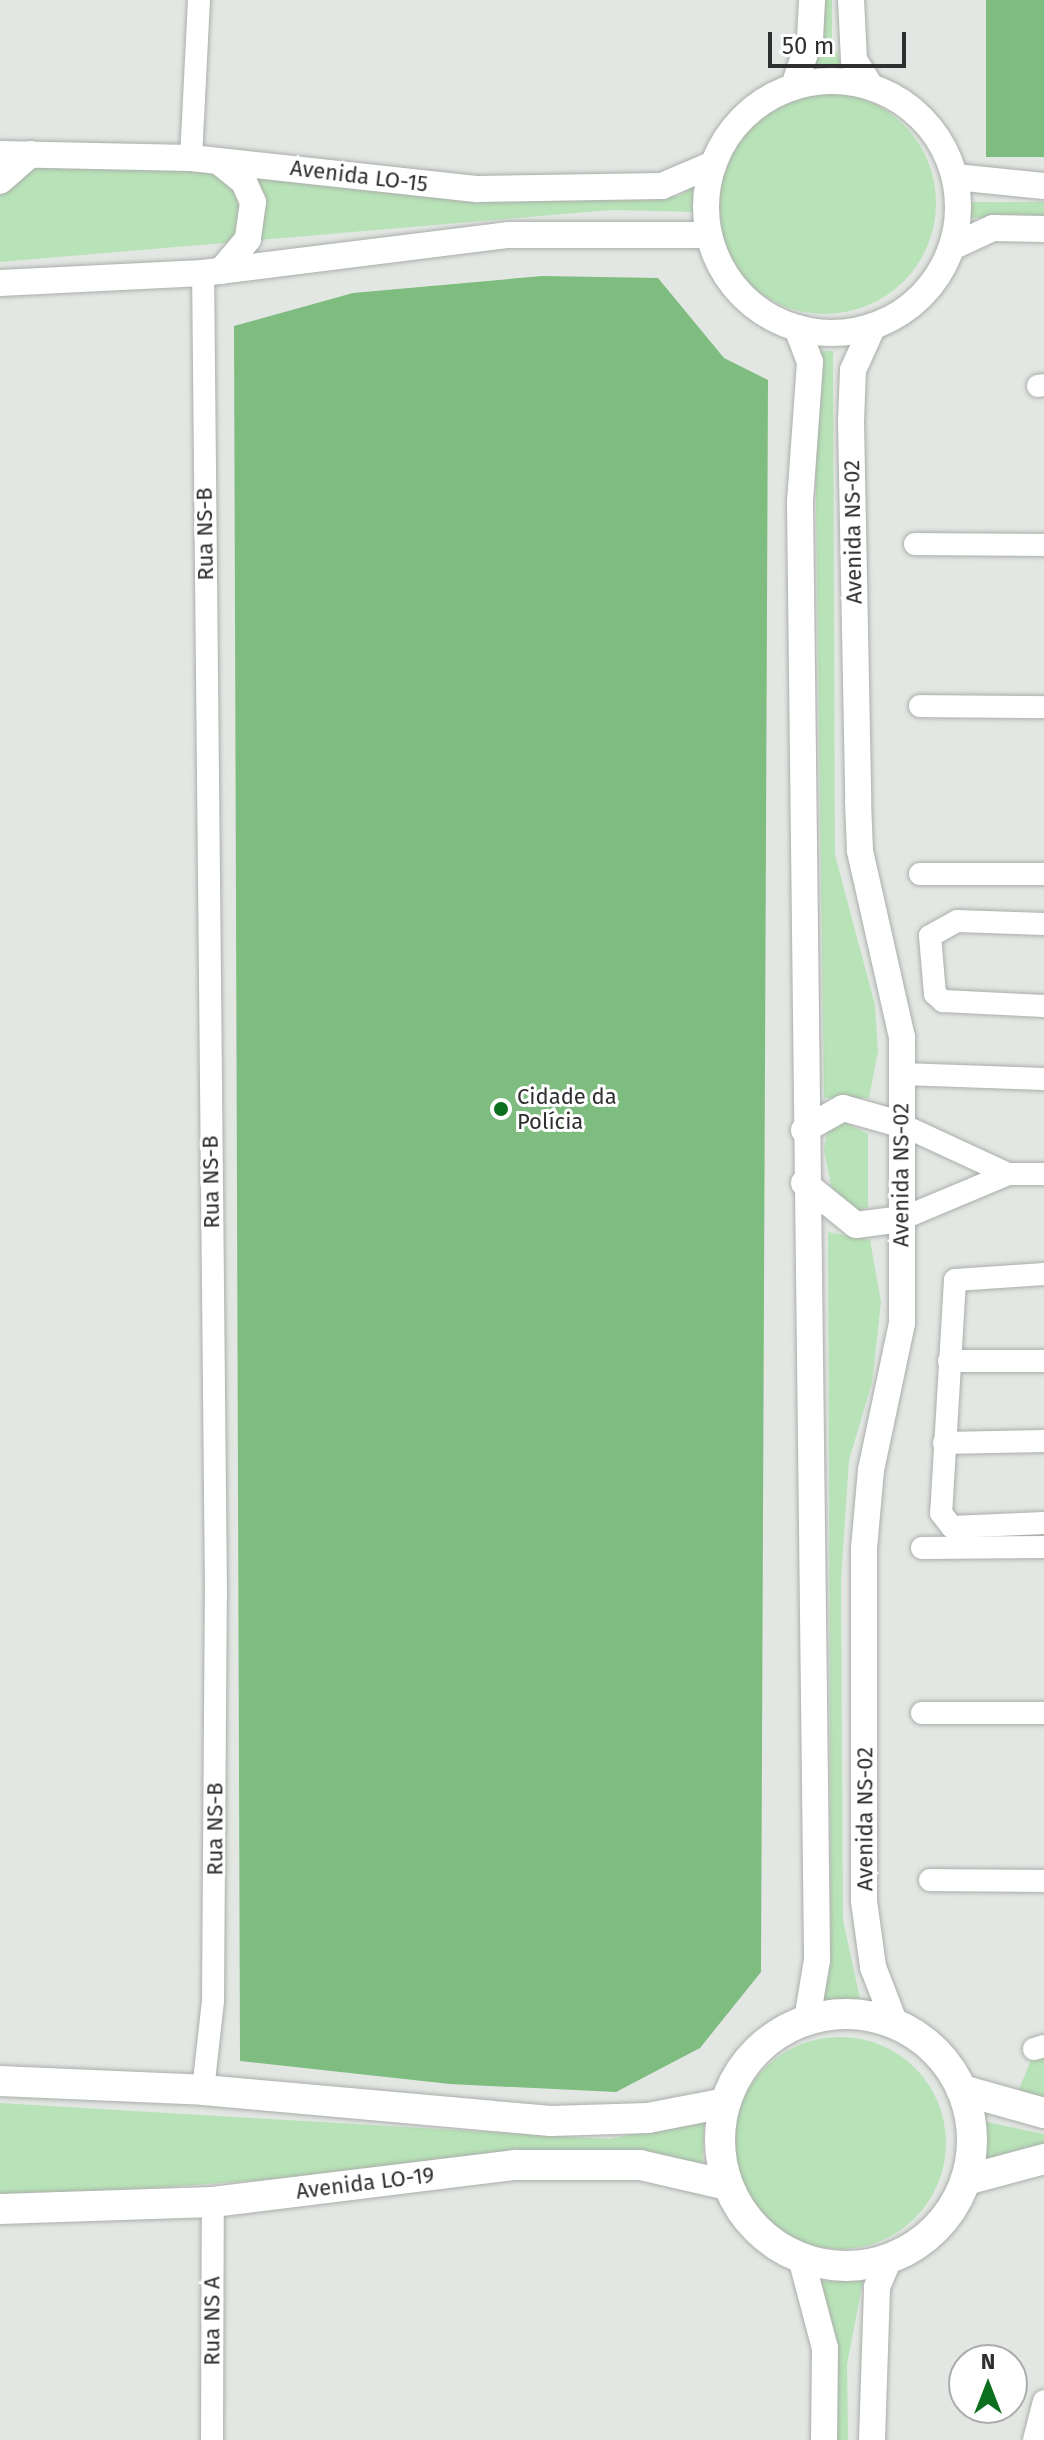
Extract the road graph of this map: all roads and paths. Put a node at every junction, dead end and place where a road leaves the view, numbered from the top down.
1 (199, 0) edge
2 (812, 0) edge
3 (851, 0) edge
4 (794, 86) junction
5 (870, 86) junction
6 (0, 154) edge
7 (31, 154) junction
8 (191, 158) junction
9 (218, 161) junction
10 (713, 164) junction
11 (955, 177) junction
12 (0, 181) edge
13 (1044, 186) edge
14 (1044, 229) edge
15 (707, 235) junction
16 (952, 247) junction
17 (0, 264) edge
18 (212, 272) junction
19 (41, 282) junction
20 (0, 283) edge
21 (873, 326) junction
22 (797, 328) junction
23 (915, 544) dead end
24 (1044, 545) edge
25 (920, 706) dead end
26 (1044, 707) edge
27 (920, 874) dead end
28 (1044, 874) edge
29 (1044, 924) edge
30 (1044, 1006) edge
31 (902, 1074) junction
32 (1044, 1079) edge
33 (900, 1124) junction
34 (804, 1130) junction
35 (1008, 1174) junction
36 (1044, 1174) edge
37 (804, 1183) junction
38 (901, 1219) junction
39 (1044, 1274) edge
40 (949, 1361) junction
41 (1044, 1361) edge
42 (1044, 1441) edge
43 (944, 1443) junction
44 (1044, 1523) edge
45 (1044, 1547) edge
46 (922, 1548) dead end
47 (922, 1713) dead end
48 (1044, 1713) edge
49 (930, 1880) dead end
50 (1044, 1881) edge
51 (807, 2020) junction
52 (895, 2024) junction
53 (0, 2081) edge
54 (203, 2090) junction
55 (962, 2090) junction
56 (725, 2103) junction
57 (1044, 2113) edge
58 (1044, 2159) edge
59 (966, 2180) junction
60 (727, 2185) junction
61 (213, 2202) junction
62 (0, 2209) edge
63 (801, 2258) junction
64 (889, 2259) junction
65 (1044, 2401) edge
66 (212, 2440) edge
67 (824, 2440) edge
68 (872, 2440) edge
69 (1034, 2440) edge

1 - 8 street
2 - 4 street
3 - 5 street
4 - 5 street
4 - 10 street
5 - 11 street
6 - 7 street, Avenida LO-15
7 - 8 street, Avenida LO-15
7 - 12 street
8 - 9 street, Avenida LO-15
9 - 10 street, Avenida LO-15
9 - 18 street
10 - 15 street
11 - 13 street
11 - 16 street
14 - 16 street
15 - 18 street
15 - 22 street
16 - 21 street
17 - 19 street
18 - 19 street
18 - 54 street, Rua NS-B
19 - 20 street
21 - 22 street
21 - 31 street, Avenida NS-02
22 - 34 street
23 - 24 street
25 - 26 street
27 - 28 street
29 - 30 street
31 - 32 street
31 - 33 street, Avenida NS-02
33 - 34 street
33 - 35 street
33 - 38 street, Avenida NS-02
34 - 37 street
35 - 36 street
35 - 38 street
37 - 38 street
37 - 51 street
38 - 52 street, Avenida NS-02
39 - 40 street
40 - 41 street
40 - 43 street
42 - 43 street
43 - 44 street
45 - 46 street
47 - 48 street
49 - 50 street
51 - 52 main road
51 - 56 main road
52 - 55 main road
53 - 54 main road
54 - 56 main road
55 - 57 main road
55 - 59 main road
56 - 60 main road
58 - 59 main road
59 - 64 main road
60 - 61 main road, Avenida LO-19
60 - 63 main road
61 - 62 main road, Avenida LO-19
61 - 66 street, Rua NS A
63 - 64 main road
63 - 67 street
64 - 68 street
65 - 69 street

